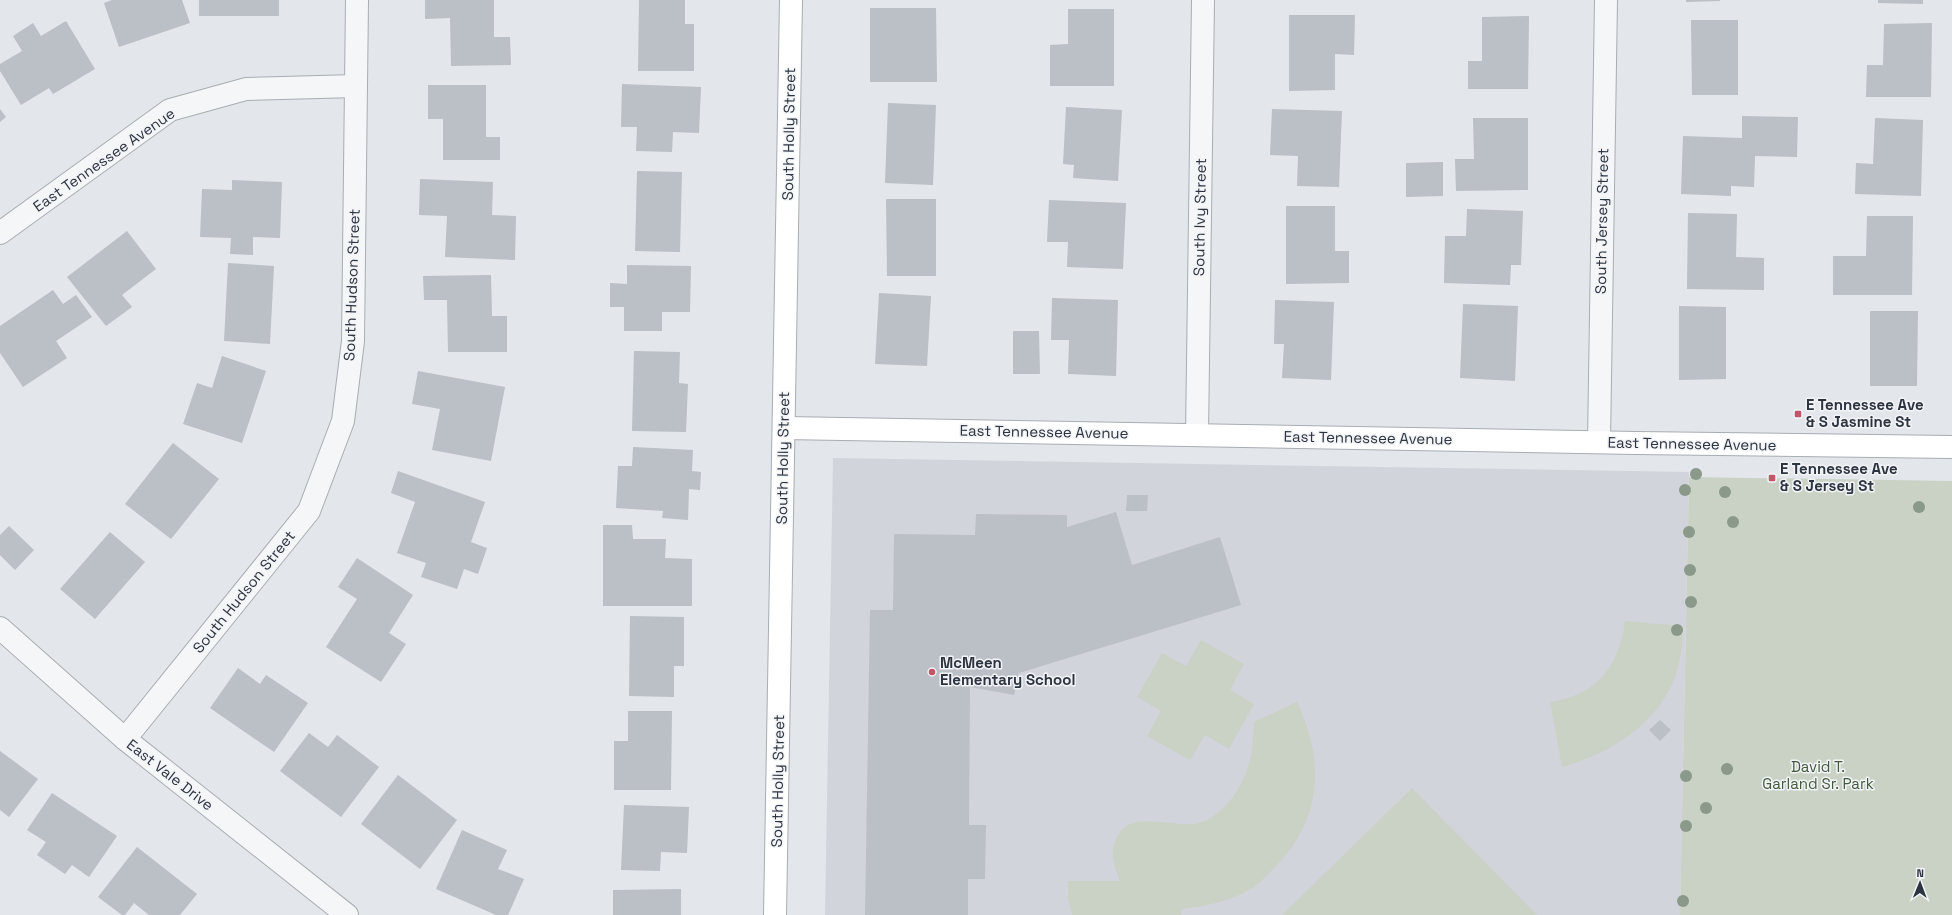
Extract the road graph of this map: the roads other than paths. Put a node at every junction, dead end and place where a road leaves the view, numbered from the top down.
1 (357, 0) edge
2 (791, 0) edge
3 (1203, 0) edge
4 (1606, 0) edge
5 (356, 86) junction
6 (0, 233) edge
7 (784, 428) junction
8 (1197, 434) junction
9 (1598, 442) junction
10 (1952, 447) edge
11 (0, 628) edge
12 (125, 739) junction
13 (347, 915) edge
14 (775, 915) edge

1 - 5 street, South Hudson Street
2 - 7 street, South Holly Street
3 - 8 street, South Ivy Street
4 - 9 street, South Jersey Street
5 - 6 street, East Tennessee Avenue
5 - 12 street, South Hudson Street
7 - 8 street, East Tennessee Avenue
7 - 14 street, South Holly Street
8 - 9 street, East Tennessee Avenue
9 - 10 street, East Tennessee Avenue
11 - 12 street, East Vale Drive
12 - 13 street, East Vale Drive

